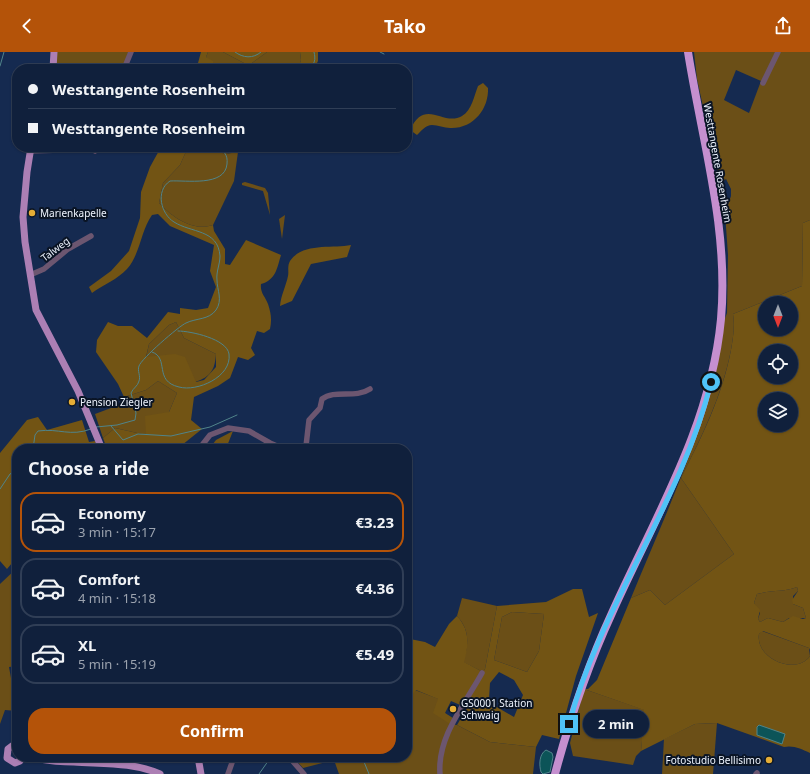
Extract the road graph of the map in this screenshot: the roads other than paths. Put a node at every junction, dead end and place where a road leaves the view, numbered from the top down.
1 (54, 52) edge
2 (131, 52) edge
3 (688, 52) edge
4 (778, 52) edge
5 (53, 64) edge
6 (126, 64) edge
7 (763, 83) dead end
8 (30, 152) edge
9 (91, 236) dead end
10 (30, 275) junction
11 (370, 389) dead end
12 (100, 444) edge
13 (203, 444) edge
14 (270, 444) edge
15 (306, 444) edge
16 (482, 674) dead end
17 (12, 746) edge
18 (3, 751) edge
19 (12, 762) edge
20 (74, 762) edge
21 (199, 762) edge
22 (232, 762) edge
23 (293, 762) edge
24 (160, 774) edge
25 (201, 774) edge
26 (228, 774) edge
27 (304, 774) edge
28 (440, 774) edge
29 (555, 774) edge

1 - 5 main road
2 - 6 street
3 - 29 highway, Westtangente Rosenheim
4 - 7 street
8 - 10 main road
9 - 10 street, Talweg
10 - 12 main road
11 - 15 street
13 - 14 street
16 - 28 street
17 - 18 main road
18 - 19 main road
20 - 24 main road
21 - 25 main road
22 - 26 street
23 - 27 street

